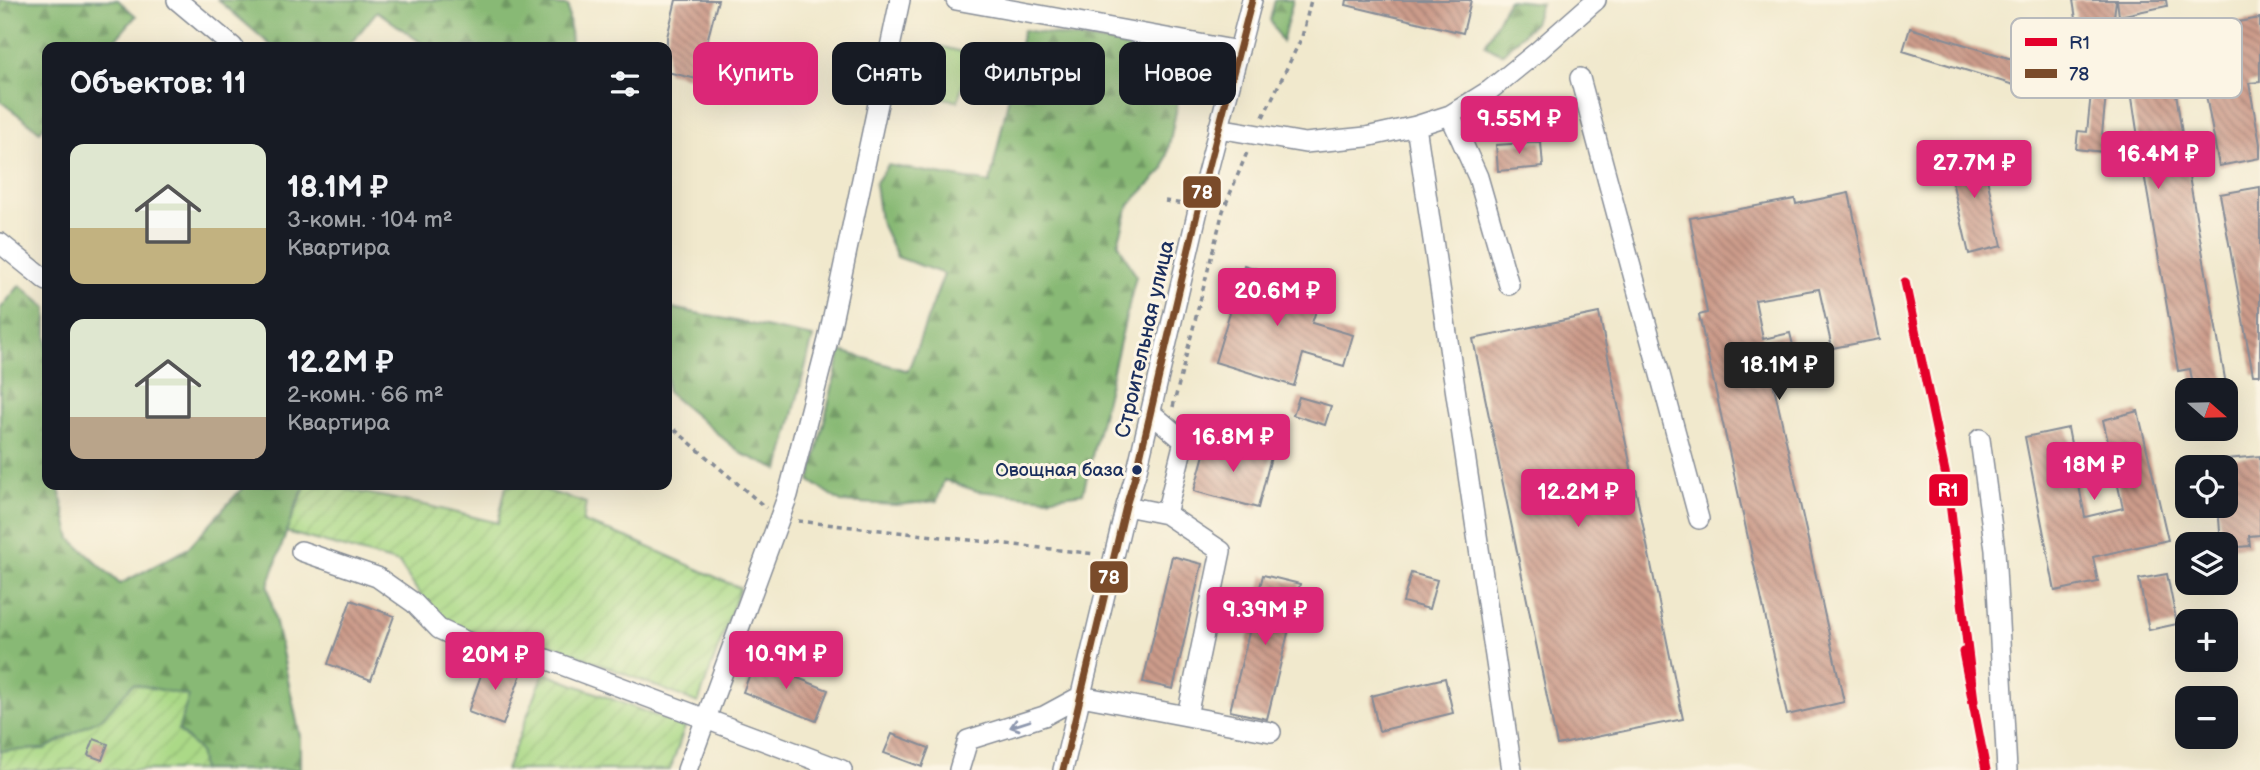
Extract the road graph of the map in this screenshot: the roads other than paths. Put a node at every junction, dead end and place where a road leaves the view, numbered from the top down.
1 (177, 0) edge
2 (900, 0) edge
3 (956, 0) edge
4 (1252, 0) edge
5 (1595, 0) edge
6 (227, 42) edge
7 (1239, 51) junction
8 (1580, 78) dead end
9 (1450, 115) junction
10 (1416, 127) junction
11 (1218, 128) junction
12 (0, 243) edge
13 (42, 275) edge
14 (1509, 285) dead end
15 (1151, 413) junction
16 (1980, 439) dead end
17 (1126, 506) junction
18 (1166, 514) junction
19 (1699, 519) dead end
20 (301, 551) dead end
21 (1081, 696) junction
22 (1188, 716) junction
23 (706, 719) junction
24 (1271, 732) dead end
25 (687, 770) edge
26 (842, 770) edge
27 (959, 770) edge
28 (1063, 770) edge
29 (1512, 770) edge
30 (2007, 770) edge

1 - 6 street
2 - 23 street
3 - 7 street
4 - 7 street, Строительная улица
5 - 9 street
7 - 11 street, Строительная улица
8 - 19 street
9 - 10 street
9 - 14 street
10 - 11 street
10 - 29 street
11 - 15 street, Строительная улица
12 - 13 street
15 - 17 street, Строительная улица
15 - 18 street
16 - 30 street
17 - 18 street
17 - 21 street, Строительная улица
18 - 22 street
20 - 23 street
21 - 22 street
21 -> 27 street
21 - 28 street, Строительная улица
22 - 24 street
23 - 25 street
23 - 26 street

